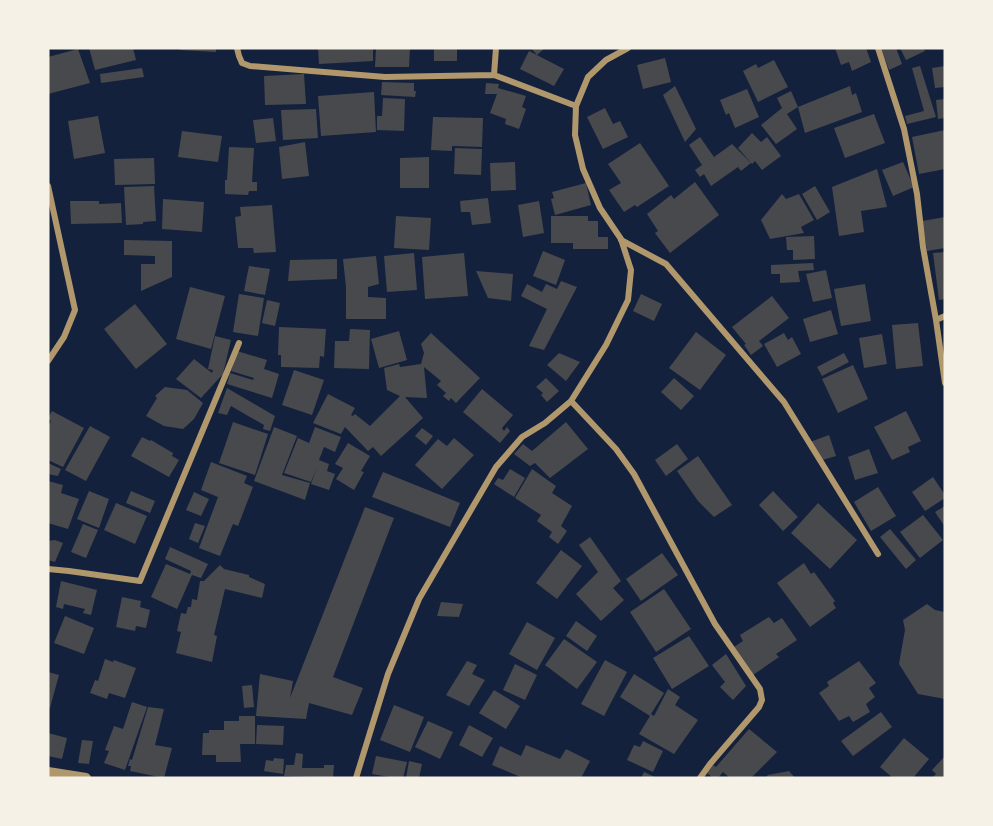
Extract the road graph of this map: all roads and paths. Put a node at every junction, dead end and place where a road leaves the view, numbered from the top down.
1 (237, 48) edge
2 (496, 48) edge
3 (628, 48) edge
4 (878, 48) edge
5 (494, 75) junction
6 (576, 106) junction
7 (48, 186) edge
8 (621, 239) junction
9 (945, 316) edge
10 (936, 320) junction
11 (239, 343) dead end
12 (48, 362) edge
13 (945, 383) edge
14 (571, 401) junction
15 (878, 554) dead end
16 (48, 569) edge
17 (48, 772) edge
18 (86, 778) edge
19 (356, 778) edge
20 (700, 778) edge

1 - 5 street
2 - 5 street
3 - 6 street
4 - 10 street
5 - 6 street
6 - 8 street
7 - 12 street
8 - 14 street
8 - 15 street
9 - 10 street
10 - 13 street
11 - 16 street
14 - 19 street
14 - 20 street
17 - 18 street

